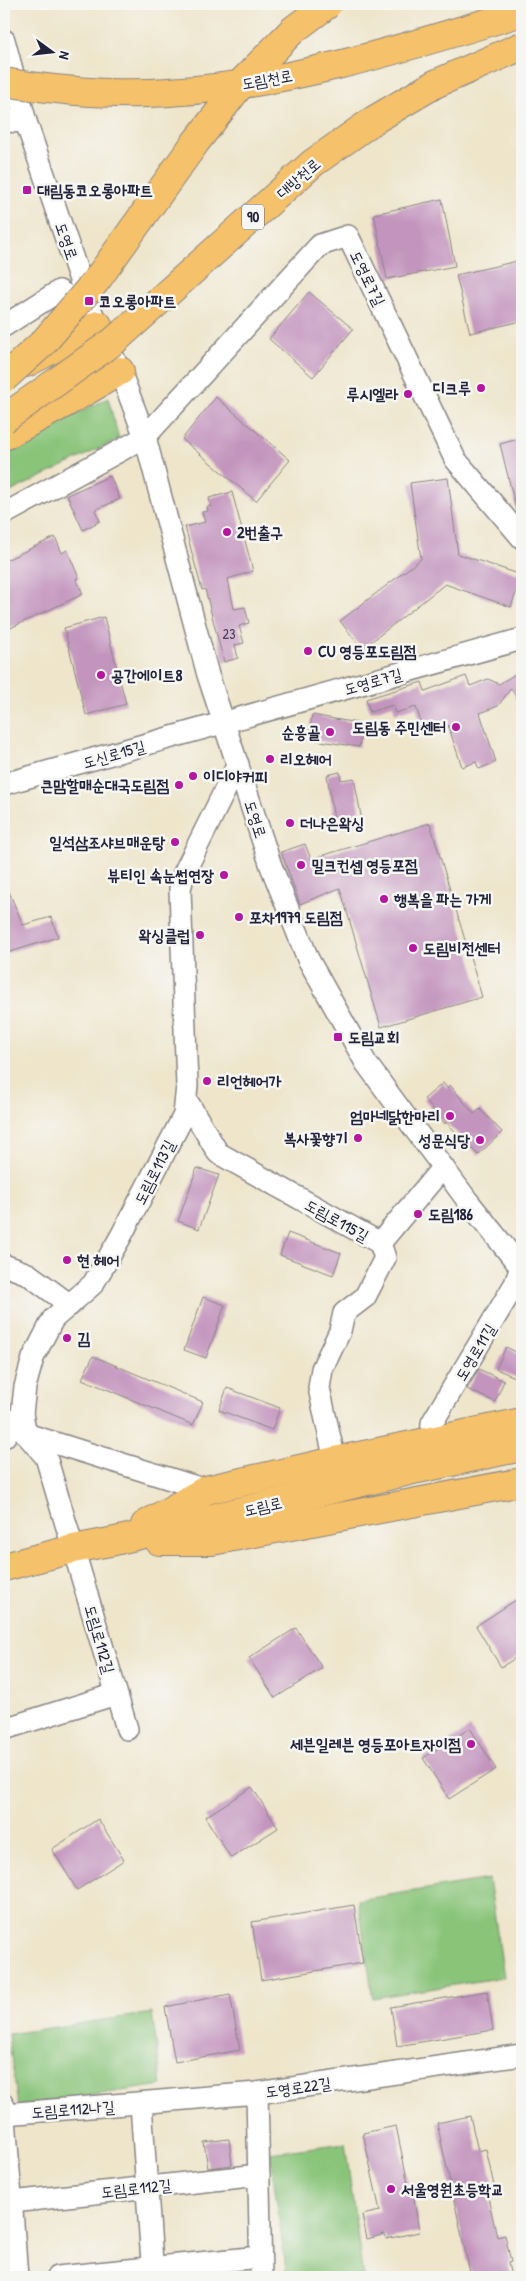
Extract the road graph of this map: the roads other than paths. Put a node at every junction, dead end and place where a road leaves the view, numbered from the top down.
1 (328, 4) edge
2 (522, 12) edge
3 (4, 40) edge
4 (522, 46) edge
5 (10, 84) edge
6 (4, 121) edge
7 (26, 122) junction
8 (94, 317) junction
9 (4, 326) edge
10 (120, 371) junction
11 (4, 377) edge
12 (4, 420) edge
13 (4, 436) edge
14 (146, 437) junction
15 (4, 514) edge
16 (522, 538) edge
17 (522, 639) edge
18 (224, 723) junction
19 (238, 764) junction
20 (4, 784) edge
21 (186, 1100) junction
22 (443, 1167) junction
23 (380, 1243) junction
24 (4, 1265) edge
25 (522, 1266) edge
26 (70, 1305) junction
27 (17, 1422) edge
28 (522, 1422) edge
29 (4, 1437) edge
30 (431, 1440) junction
31 (522, 1447) edge
32 (335, 1460) junction
33 (522, 1482) edge
34 (206, 1490) junction
35 (115, 1541) junction
36 (73, 1549) junction
37 (4, 1567) edge
38 (116, 1694) junction
39 (4, 1729) edge
40 (127, 1729) dead end
41 (522, 2055) edge
42 (257, 2093) junction
43 (141, 2104) junction
44 (4, 2110) edge
45 (259, 2175) junction
46 (147, 2187) junction
47 (12, 2202) junction
48 (260, 2267) edge
49 (153, 2272) edge
50 (17, 2277) edge
51 (57, 2277) edge

1 - 11 main road, bridge
2 - 5 main road, 도림천로, bridge
3 - 5 street, 도영로
4 - 12 main road, 대방천로 / 90, bridge
5 - 7 street, 도영로
6 - 7 street
7 - 8 street, 도영로
8 - 9 street
8 - 10 street, 도영로
8 - 11 main road
10 - 13 main road
10 - 14 street, 도영로
14 - 15 street
14 - 16 street, 도영로7길
14 - 18 street, 도영로
17 - 18 street, 도영로7길
18 - 19 street, 도영로
18 - 20 street, 도신로15길
19 - 21 street, 도림로113길
19 - 22 street, 도영로
21 - 23 street, 도림로115길
21 - 26 street, 도림로113길
22 - 23 street
22 - 25 street, 도영로
23 - 32 street, 도림로115길
24 - 26 street
25 - 30 street, 도영로11길
26 - 27 street, 도림로113길
27 - 29 street
27 - 34 street
27 - 36 street
28 - 30 main road
30 - 32 main road
31 - 35 main road, 도림로
32 - 34 main road
33 - 35 main road
34 - 35 main road
35 - 36 main road, 도림로
36 - 37 main road, 도림로
36 - 38 street, 도림로112길
38 - 39 street
38 - 40 street, 도림로112길
41 - 42 street, 도영로22길
42 - 43 street, 도림로112나길
42 - 45 street, 도영로22길
43 - 44 street, 도림로112나길
43 - 46 street
44 - 47 street
45 - 46 street, 도림로112길
45 - 48 street, 도영로22길
46 - 47 street, 도림로112길
46 - 49 street
47 - 50 street
48 - 49 street
49 - 51 street

